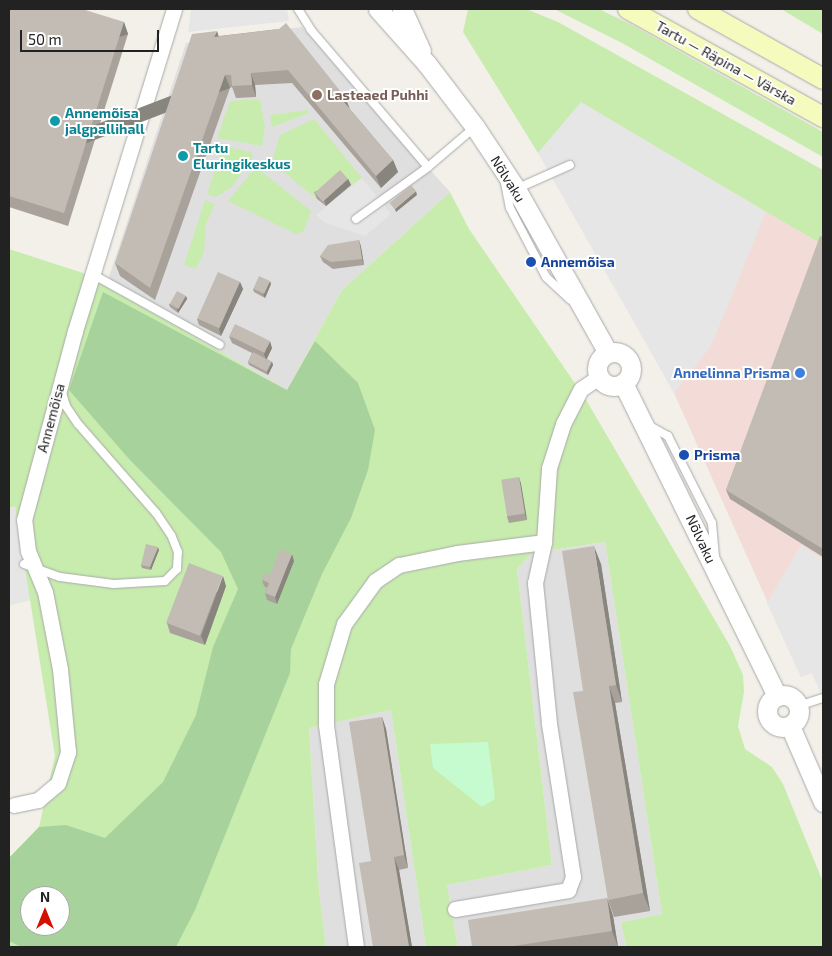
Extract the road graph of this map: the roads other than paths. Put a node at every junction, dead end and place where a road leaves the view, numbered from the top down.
1 (174, 9) edge
2 (298, 9) edge
3 (378, 9) edge
4 (402, 9) edge
5 (628, 9) edge
6 (698, 9) edge
7 (427, 64) junction
8 (823, 79) edge
9 (823, 117) edge
10 (476, 127) junction
11 (570, 165) dead end
12 (428, 168) junction
13 (502, 168) junction
14 (516, 189) junction
15 (356, 219) dead end
16 (92, 274) junction
17 (584, 311) junction
18 (220, 345) dead end
19 (608, 353) junction
20 (598, 377) junction
21 (623, 383) junction
22 (60, 385) junction
23 (544, 542) junction
24 (30, 565) junction
25 (777, 696) junction
26 (823, 698) edge
27 (798, 706) junction
28 (790, 726) junction
29 (823, 802) edge
30 (14, 805) dead end
31 (455, 909) dead end
32 (356, 947) edge

1 - 16 street, Annemõisa
2 - 12 lane
3 - 7 street, Nõlvaku
4 - 7 street, Nõlvaku
5 - 9 main road, Tartu — Räpina — Värska
6 - 8 main road
7 - 10 street, Nõlvaku
10 - 12 lane
10 - 13 street, Nõlvaku
11 - 14 lane
12 - 15 lane
13 - 14 street, Nõlvaku
13 - 17 lane
14 - 17 street, Nõlvaku
16 - 18 lane
16 - 22 street, Annemõisa
17 - 19 street, Nõlvaku
19 - 20 street
19 - 21 street
20 - 21 street
20 - 23 street
21 - 25 street, Nõlvaku
22 - 24 street, Annemõisa
22 - 24 lane
23 - 31 street
23 - 32 street
24 - 30 street, Annemõisa
25 - 27 street
25 - 28 street
26 - 27 lane
27 - 28 street
28 - 29 street

